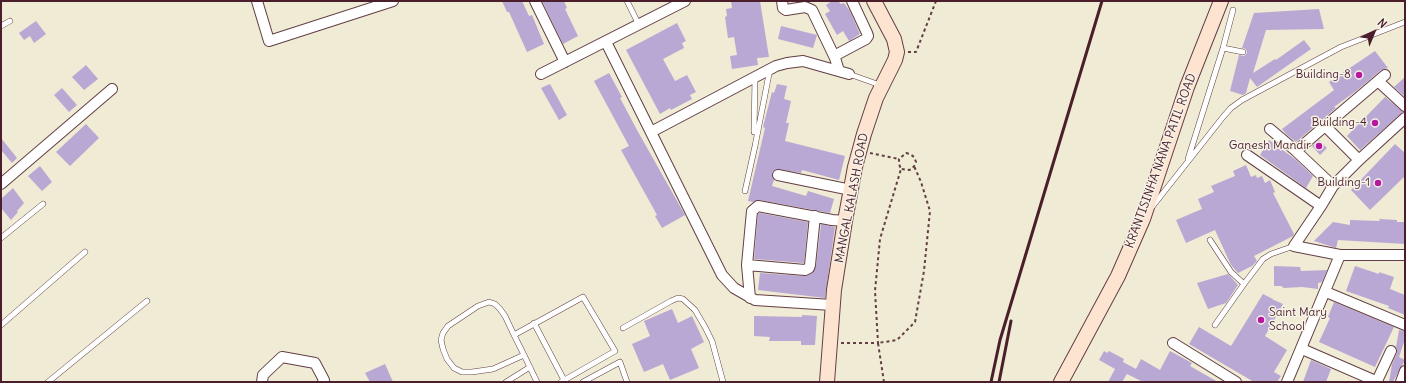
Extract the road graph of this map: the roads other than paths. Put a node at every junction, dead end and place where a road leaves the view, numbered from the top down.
1 (257, 1) edge
2 (393, 1) edge
3 (535, 1) edge
4 (627, 1) edge
5 (686, 1) edge
6 (782, 1) edge
7 (852, 1) edge
8 (874, 1) edge
9 (1221, 1) edge
10 (1233, 10) dead end
11 (10, 20) dead end
12 (1405, 22) edge
13 (639, 24) junction
14 (1, 26) edge
15 (606, 42) junction
16 (1223, 48) junction
17 (1243, 52) dead end
18 (834, 56) junction
19 (565, 62) junction
20 (770, 69) junction
21 (838, 71) junction
22 (541, 74) dead end
23 (849, 74) joint
24 (755, 77) junction
25 (881, 85) junction
26 (112, 89) dead end
27 (1405, 106) edge
28 (1405, 118) edge
29 (1326, 126) junction
30 (1270, 129) dead end
31 (651, 132) junction
32 (754, 132) dead end
33 (1296, 150) junction
34 (1247, 155) dead end
35 (1359, 160) junction
36 (1186, 164) junction
37 (778, 175) dead end
38 (1, 184) edge
39 (1333, 186) junction
40 (851, 190) junction
41 (745, 191) dead end
42 (42, 204) dead end
43 (1321, 206) junction
44 (816, 216) junction
45 (1143, 219) junction
46 (845, 221) junction
47 (1, 238) edge
48 (1210, 240) dead end
49 (1294, 246) junction
50 (85, 252) dead end
51 (1340, 255) junction
52 (1405, 255) edge
53 (747, 265) junction
54 (1244, 284) junction
55 (1326, 292) junction
56 (750, 298) junction
57 (147, 301) dead end
58 (832, 306) junction
59 (534, 324) junction
60 (1, 325) edge
61 (1215, 325) dead end
62 (1405, 325) edge
63 (623, 328) dead end
64 (514, 335) junction
65 (1173, 343) dead end
66 (1302, 348) junction
67 (1391, 350) dead end
68 (524, 355) junction
69 (530, 367) junction
70 (1405, 371) edge
71 (563, 381) edge
72 (48, 382) edge
73 (262, 382) edge
74 (323, 382) edge
75 (506, 382) edge
76 (537, 382) edge
77 (583, 382) edge
78 (627, 382) edge
79 (723, 382) edge
80 (827, 382) edge
81 (1061, 382) edge
82 (1236, 382) edge
83 (1287, 382) edge
84 (1378, 382) edge
85 (1401, 382) edge

1 - 2 street
3 - 19 street
4 - 13 lane
5 - 13 street
6 - 18 street
7 - 18 street
8 - 25 main road, MANGAL KALASH ROAD
9 - 45 main road, KRANTISINHA NANA PATIL ROAD
10 - 16 lane
11 - 14 lane
12 - 36 lane
13 - 15 street
15 - 19 street
15 - 31 street
16 - 17 lane
16 - 36 lane
18 - 21 street
19 - 22 street
20 - 21 street
20 - 24 street
20 - 41 lane
21 - 23 street
23 - 25 lane
24 - 31 street
24 - 32 lane
25 - 40 main road, MANGAL KALASH ROAD
26 - 38 street
27 - 29 street
28 - 35 street
29 - 33 street
29 - 35 street
30 - 33 street
31 - 56 street
33 - 39 street
34 - 43 street
35 - 39 street
36 - 45 lane
37 - 40 street
39 - 43 street
40 - 46 main road, MANGAL KALASH ROAD
42 - 47 lane
43 - 49 street
44 - 46 street
44 - 53 street
44 - 53 street
45 - 81 main road, KRANTISINHA NANA PATIL ROAD
46 - 58 main road, MANGAL KALASH ROAD
48 - 54 lane
49 - 51 street
49 - 54 lane
50 - 60 lane
51 - 52 street
51 - 55 street
53 - 56 street
54 - 61 lane
55 - 62 street
55 - 66 street
56 - 58 street
57 - 72 lane
58 - 80 main road, MANGAL KALASH ROAD
59 - 64 lane
59 - 71 lane
59 - 71 lane
63 - 79 lane
64 - 68 lane
64 - 68 lane
65 - 82 street
66 - 83 street
66 - 84 street
67 - 84 street
68 - 69 lane
69 - 75 lane
69 - 76 lane
70 - 85 street
73 - 74 street
77 - 78 lane

